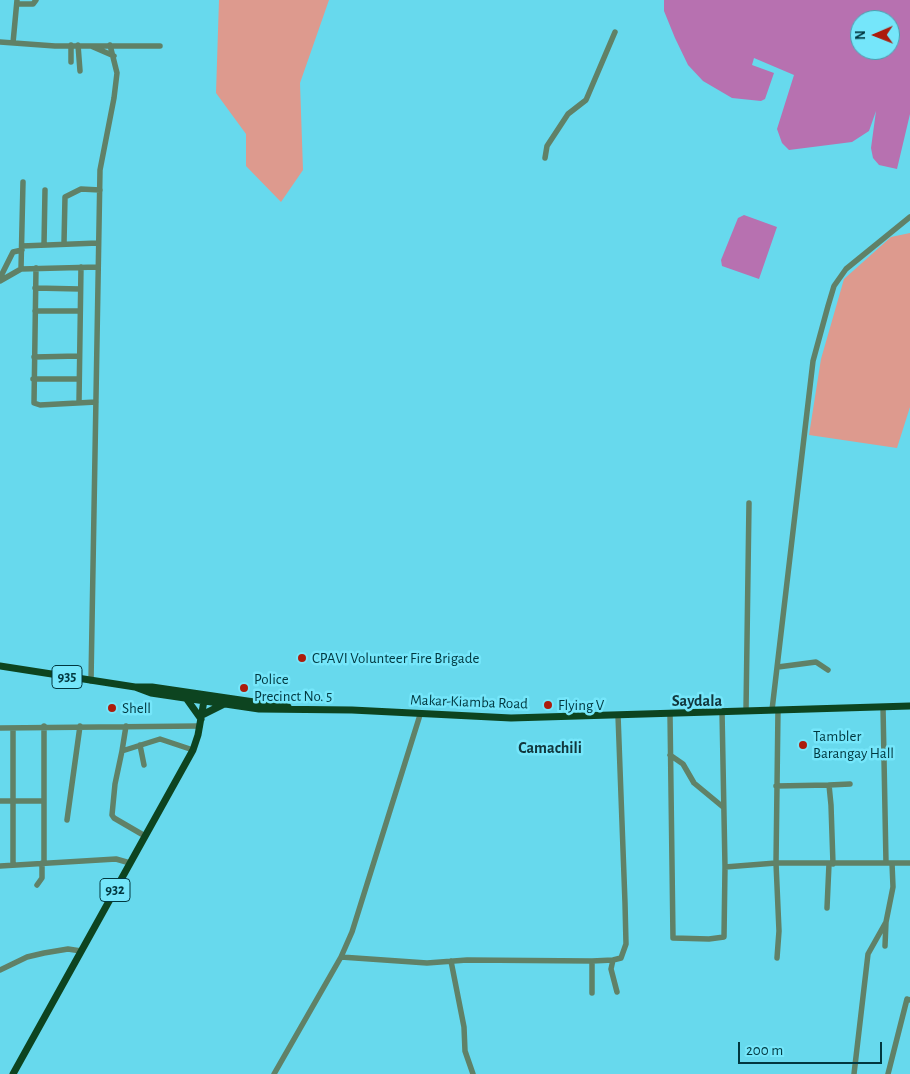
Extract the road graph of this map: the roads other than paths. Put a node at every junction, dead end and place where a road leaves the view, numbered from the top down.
1 (36, 0) edge
2 (17, 2) edge
3 (615, 32) dead end
4 (0, 42) edge
5 (14, 43) junction
6 (71, 45) junction
7 (78, 45) junction
8 (90, 45) junction
9 (110, 45) junction
10 (160, 46) dead end
11 (114, 56) junction
12 (71, 62) dead end
13 (80, 71) dead end
14 (545, 158) dead end
15 (23, 182) dead end
16 (45, 190) dead end
17 (100, 190) junction
18 (910, 217) edge
19 (64, 243) junction
20 (98, 243) junction
21 (44, 245) junction
22 (22, 248) junction
23 (98, 267) junction
24 (36, 268) junction
25 (81, 268) junction
26 (21, 269) junction
27 (0, 280) edge
28 (35, 288) junction
29 (80, 289) junction
30 (35, 311) junction
31 (80, 311) junction
32 (79, 356) junction
33 (34, 357) junction
34 (33, 379) junction
35 (79, 379) junction
36 (79, 402) junction
37 (96, 402) junction
38 (750, 502) dead end
39 (0, 666) edge
40 (778, 667) junction
41 (828, 670) dead end
42 (91, 680) junction
43 (135, 687) junction
44 (186, 698) junction
45 (205, 698) junction
46 (224, 704) junction
47 (910, 706) edge
48 (883, 707) junction
49 (296, 708) junction
50 (746, 710) junction
51 (775, 710) junction
52 (722, 712) junction
53 (420, 714) junction
54 (670, 714) junction
55 (618, 716) junction
56 (201, 720) junction
57 (44, 726) junction
58 (80, 726) junction
59 (126, 726) junction
60 (0, 728) edge
61 (13, 728) junction
62 (140, 745) junction
63 (193, 750) junction
64 (122, 751) junction
65 (670, 755) junction
66 (144, 764) dead end
67 (850, 784) dead end
68 (829, 785) junction
69 (776, 786) junction
70 (0, 801) edge
71 (15, 801) junction
72 (44, 801) junction
73 (723, 807) junction
74 (67, 820) dead end
75 (145, 836) junction
76 (43, 863) junction
77 (130, 863) junction
78 (889, 863) junction
79 (910, 863) edge
80 (776, 864) junction
81 (831, 864) junction
82 (0, 866) edge
83 (14, 866) junction
84 (725, 867) junction
85 (37, 885) dead end
86 (828, 908) dead end
87 (886, 922) junction
88 (885, 946) dead end
89 (82, 951) junction
90 (341, 957) junction
91 (777, 958) dead end
92 (613, 960) junction
93 (451, 961) junction
94 (592, 961) junction
95 (0, 970) edge
96 (617, 992) dead end
97 (592, 993) dead end
98 (910, 1000) edge
99 (13, 1074) edge
100 (274, 1074) edge
101 (473, 1074) edge
102 (854, 1074) edge
103 (888, 1074) edge

1 - 2 street
2 - 5 street
3 - 14 street
4 - 5 street
5 - 6 street
6 - 7 street
6 - 12 street
7 - 8 street
7 - 13 street
8 - 9 street
8 - 11 street
9 - 10 street
9 - 11 street
11 - 17 street
15 - 22 street
16 - 21 street
17 - 19 street
17 - 20 street
18 - 40 street
19 - 20 street
19 - 21 street
20 - 23 street
21 - 22 street
22 - 26 street
22 - 27 street
23 - 25 street
23 - 37 street
24 - 25 street
24 - 26 street
24 - 28 street
25 - 29 street
26 - 27 street
28 - 29 street
28 - 30 street
29 - 31 street
30 - 31 street
30 - 33 street
31 - 32 street
32 - 33 street
32 - 35 street
33 - 34 street
34 - 35 street
34 - 36 street
35 - 36 street
36 - 37 street
37 - 42 street
38 - 50 street
39 - 42 main road, Makar-Kiamba Road / 935
40 - 41 street
40 - 51 street
42 - 43 main road, Makar-Kiamba Road / 935
43 - 44 main road, Makar-Kiamba Road / 935
43 - 45 main road, Makar-Kiamba Road / 935
44 - 45 main road, Makar-Kiamba Road / 935
44 - 56 main road
45 - 46 main road, Makar-Kiamba Road / 935
45 - 49 main road, Makar-Kiamba Road / 935
45 - 56 main road, 932
46 - 49 main road, Makar-Kiamba Road / 935
46 - 56 main road
47 - 48 main road, Makar-Kiamba Road / 935
48 - 51 main road, Makar-Kiamba Road / 935
48 - 78 street
49 - 53 main road, Makar-Kiamba Road / 935
50 - 51 main road, Makar-Kiamba Road / 935
50 - 52 main road, Makar-Kiamba Road / 935
51 - 69 street
52 - 54 main road, Makar-Kiamba Road / 935
52 - 73 street
53 - 55 main road, Makar-Kiamba Road / 935
53 - 90 street
54 - 55 main road, Makar-Kiamba Road / 935
54 - 65 street
55 - 92 street
56 - 59 street
56 - 63 main road, 932
57 - 58 street
57 - 61 street
57 - 72 street
58 - 59 street
58 - 74 street
59 - 64 street
60 - 61 street
61 - 71 street
62 - 63 street
62 - 64 street
62 - 66 street
63 - 75 main road, 932
64 - 75 street
65 - 73 street
65 - 84 street
67 - 68 street
68 - 69 street
68 - 81 street
69 - 80 street
70 - 71 street
71 - 72 street
71 - 83 street
72 - 76 street
73 - 84 street
75 - 77 main road, 932
76 - 77 street
76 - 83 street
76 - 85 street
77 - 89 main road, 932
78 - 79 street
78 - 81 street
78 - 87 street
80 - 81 street
80 - 84 street
80 - 91 street
81 - 86 street
82 - 83 street
87 - 88 street
87 - 102 street
89 - 95 street
89 - 99 main road, 932
90 - 93 street
90 - 100 street
92 - 94 street
92 - 96 street
93 - 94 street
93 - 101 street
94 - 97 street
98 - 103 street

